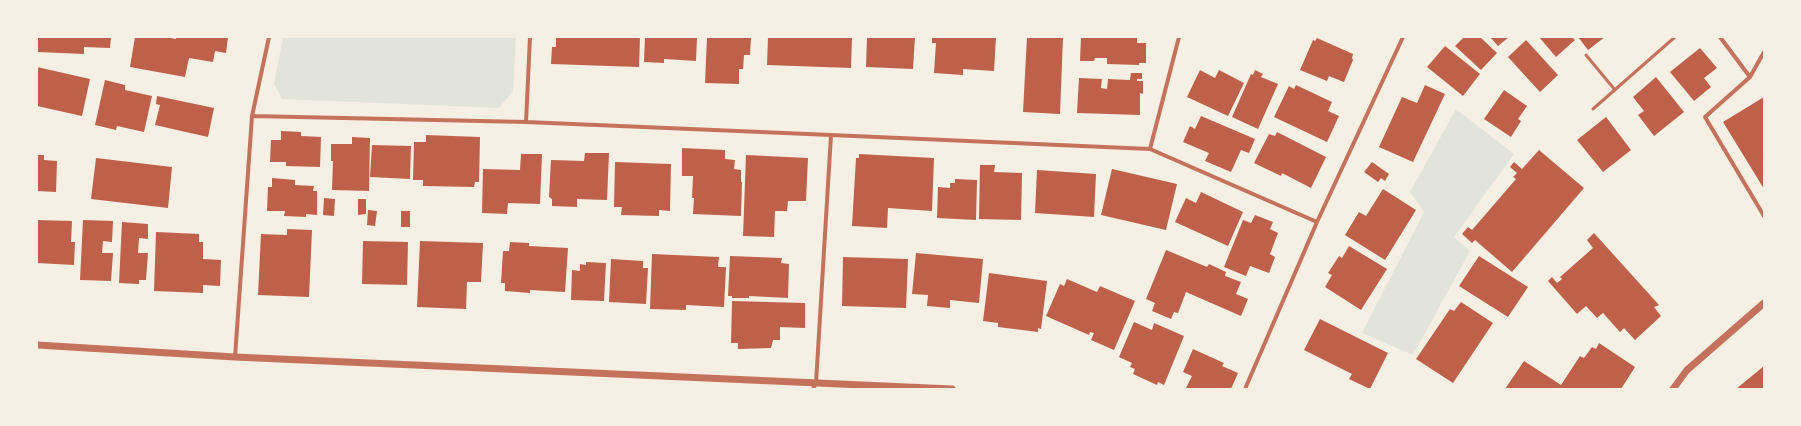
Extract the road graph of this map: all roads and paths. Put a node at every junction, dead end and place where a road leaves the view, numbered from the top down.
1 (269, 37) edge
2 (530, 37) edge
3 (1179, 37) edge
4 (1403, 37) edge
5 (1675, 37) edge
6 (1720, 37) edge
7 (1764, 52) edge
8 (1586, 55) dead end
9 (1750, 77) junction
10 (1616, 90) junction
11 (1593, 109) dead end
12 (252, 116) junction
13 (526, 122) junction
14 (831, 135) junction
15 (1150, 148) junction
16 (1764, 216) edge
17 (1317, 222) junction
18 (1764, 303) edge
19 (37, 345) edge
20 (235, 357) junction
21 (814, 386) edge
22 (952, 389) edge
23 (1245, 389) edge
24 (1672, 389) edge

1 - 12 street
2 - 13 street
3 - 15 street
4 - 17 street
5 - 10 lane
6 - 9 street
7 - 9 street
8 - 10 lane
9 - 16 street
10 - 11 lane
12 - 13 street
12 - 20 street
13 - 14 street
14 - 15 street
14 - 21 street
15 - 17 street
17 - 23 street
18 - 24 street
19 - 20 street
20 - 21 street
21 - 22 street

